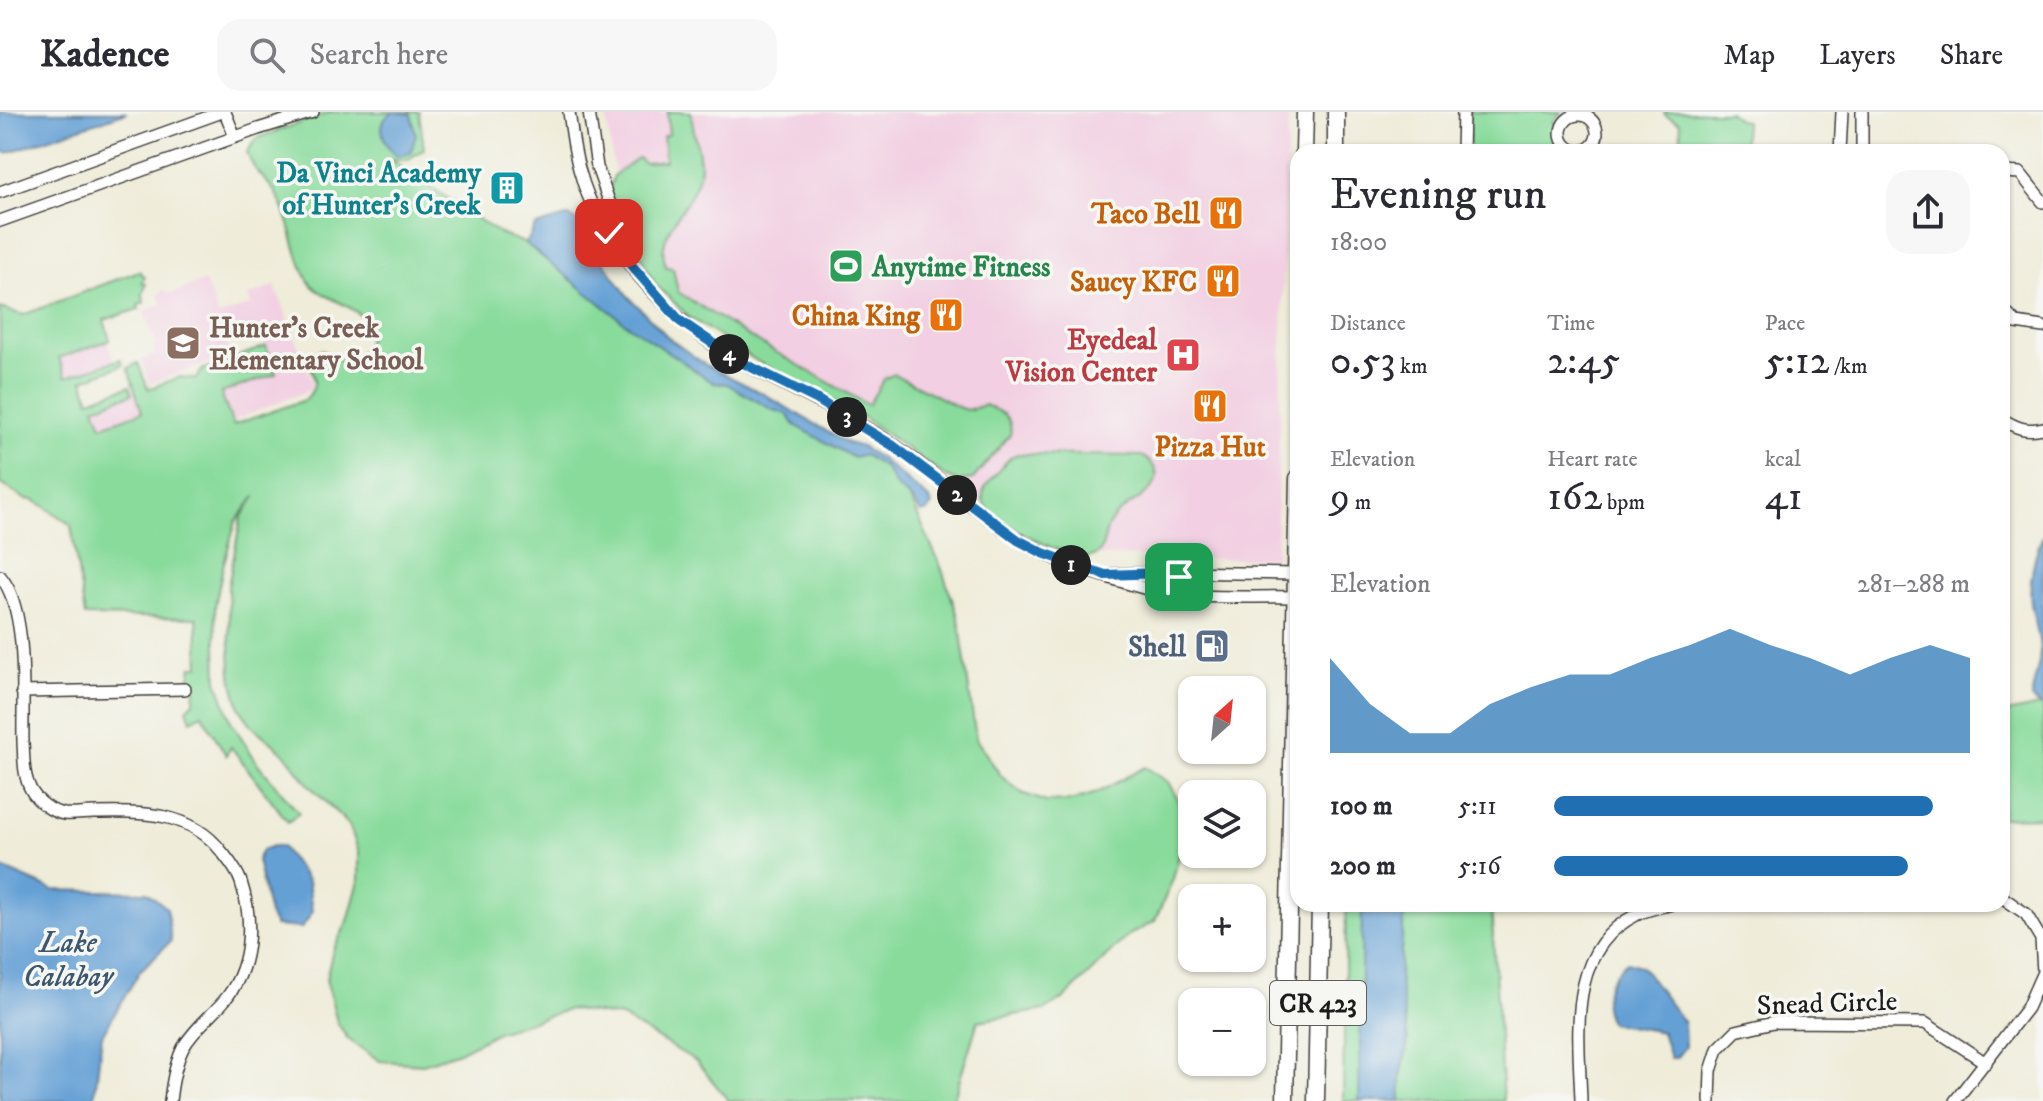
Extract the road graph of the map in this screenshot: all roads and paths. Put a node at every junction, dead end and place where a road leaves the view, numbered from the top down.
1 (224, 112) edge
2 (313, 112) edge
3 (569, 112) edge
4 (589, 112) edge
5 (1305, 112) edge
6 (1336, 112) edge
7 (1463, 112) edge
8 (1842, 112) edge
9 (1862, 112) edge
10 (235, 137) junction
11 (1304, 144) edge
12 (1336, 144) edge
13 (1462, 144) edge
14 (1840, 144) edge
15 (1862, 144) edge
16 (2010, 172) edge
17 (0, 192) edge
18 (2043, 202) edge
19 (0, 221) edge
20 (632, 266) junction
21 (2010, 317) edge
22 (2043, 327) edge
23 (2010, 424) edge
24 (2043, 428) edge
25 (1191, 572) junction
26 (1290, 574) edge
27 (1105, 575) junction
28 (0, 576) edge
29 (1169, 594) junction
30 (1290, 597) edge
31 (185, 689) dead end
32 (22, 692) junction
33 (1290, 891) edge
34 (2010, 903) edge
35 (1320, 912) edge
36 (1644, 912) edge
37 (1986, 1063) junction
38 (170, 1101) edge
39 (1285, 1101) edge
40 (1316, 1101) edge
41 (1581, 1101) edge
42 (1710, 1101) edge
43 (1955, 1101) edge

1 - 10 street
1 - 17 street
2 - 10 street
3 - 20 street
4 - 20 street
5 - 11 highway
6 - 12 highway
7 - 13 street
8 - 14 street
9 - 15 street
10 - 19 street
16 - 18 street
20 - 27 street
21 - 22 street
23 - 24 street
25 - 26 street
25 - 27 street
25 - 29 street
27 - 29 street
28 - 32 street
29 - 30 street
31 - 32 street
32 - 38 street
33 - 39 highway, CR 423
34 - 37 street
35 - 40 highway, CR 423
36 - 41 street
37 - 42 street, Snead Circle
37 - 43 street

